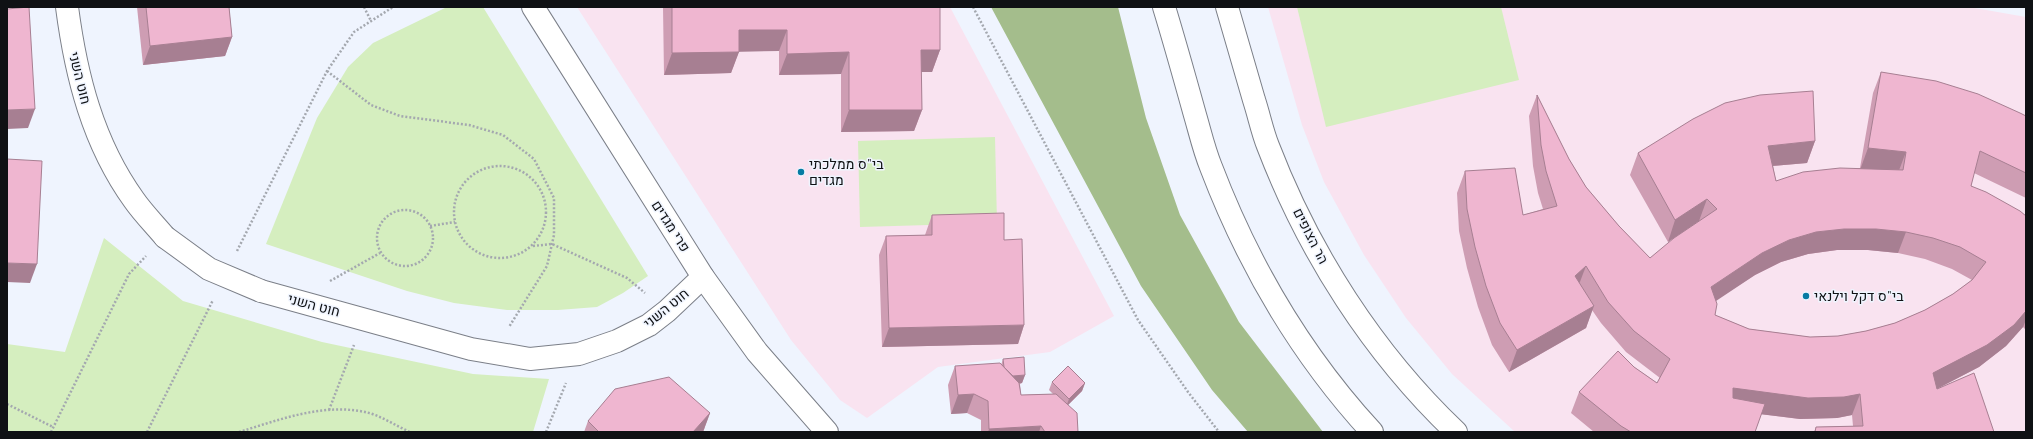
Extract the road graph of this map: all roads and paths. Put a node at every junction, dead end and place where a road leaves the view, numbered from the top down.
1 (67, 7) edge
2 (364, 7) edge
3 (393, 7) edge
4 (533, 7) edge
5 (973, 7) edge
6 (1164, 7) edge
7 (1227, 7) edge
8 (371, 21) junction
9 (327, 71) junction
10 (455, 222) junction
11 (430, 226) junction
12 (165, 237) junction
13 (552, 244) junction
14 (532, 246) junction
15 (380, 253) junction
16 (235, 255) dead end
17 (703, 277) junction
18 (214, 298) dead end
19 (295, 300) junction
20 (667, 311) junction
21 (364, 319) junction
22 (493, 352) junction
23 (579, 354) junction
24 (7, 404) edge
25 (329, 410) junction
26 (53, 427) junction
27 (50, 432) edge
28 (147, 432) edge
29 (239, 432) edge
30 (410, 432) edge
31 (546, 432) edge
32 (827, 432) edge
33 (1219, 432) edge
34 (1372, 432) edge
35 (1456, 432) edge

1 - 12 street, חוט השני
2 - 8 path
3 - 8 path
4 - 17 street, פרי מגדים
5 - 33 path
6 - 34 street
7 - 35 street, הר הצופים
8 - 9 path
9 - 13 path
9 - 16 path
10 - 11 path
10 - 14 path
10 - 14 path
11 - 15 path
11 - 15 path
12 - 19 street, חוט השני, bridge
12 - 26 path
13 - 14 path
13 - 20 path
13 - 22 path
15 - 19 path
17 - 20 street, חוט השני
17 - 32 street, פרי מגדים
18 - 28 path
19 - 21 street, חוט השני
20 - 23 street, חוט השני
21 - 22 street, חוט השני
21 - 25 path
22 - 23 street, חוט השני
23 - 31 path
24 - 26 path
25 - 29 path
25 - 30 path
26 - 27 path

